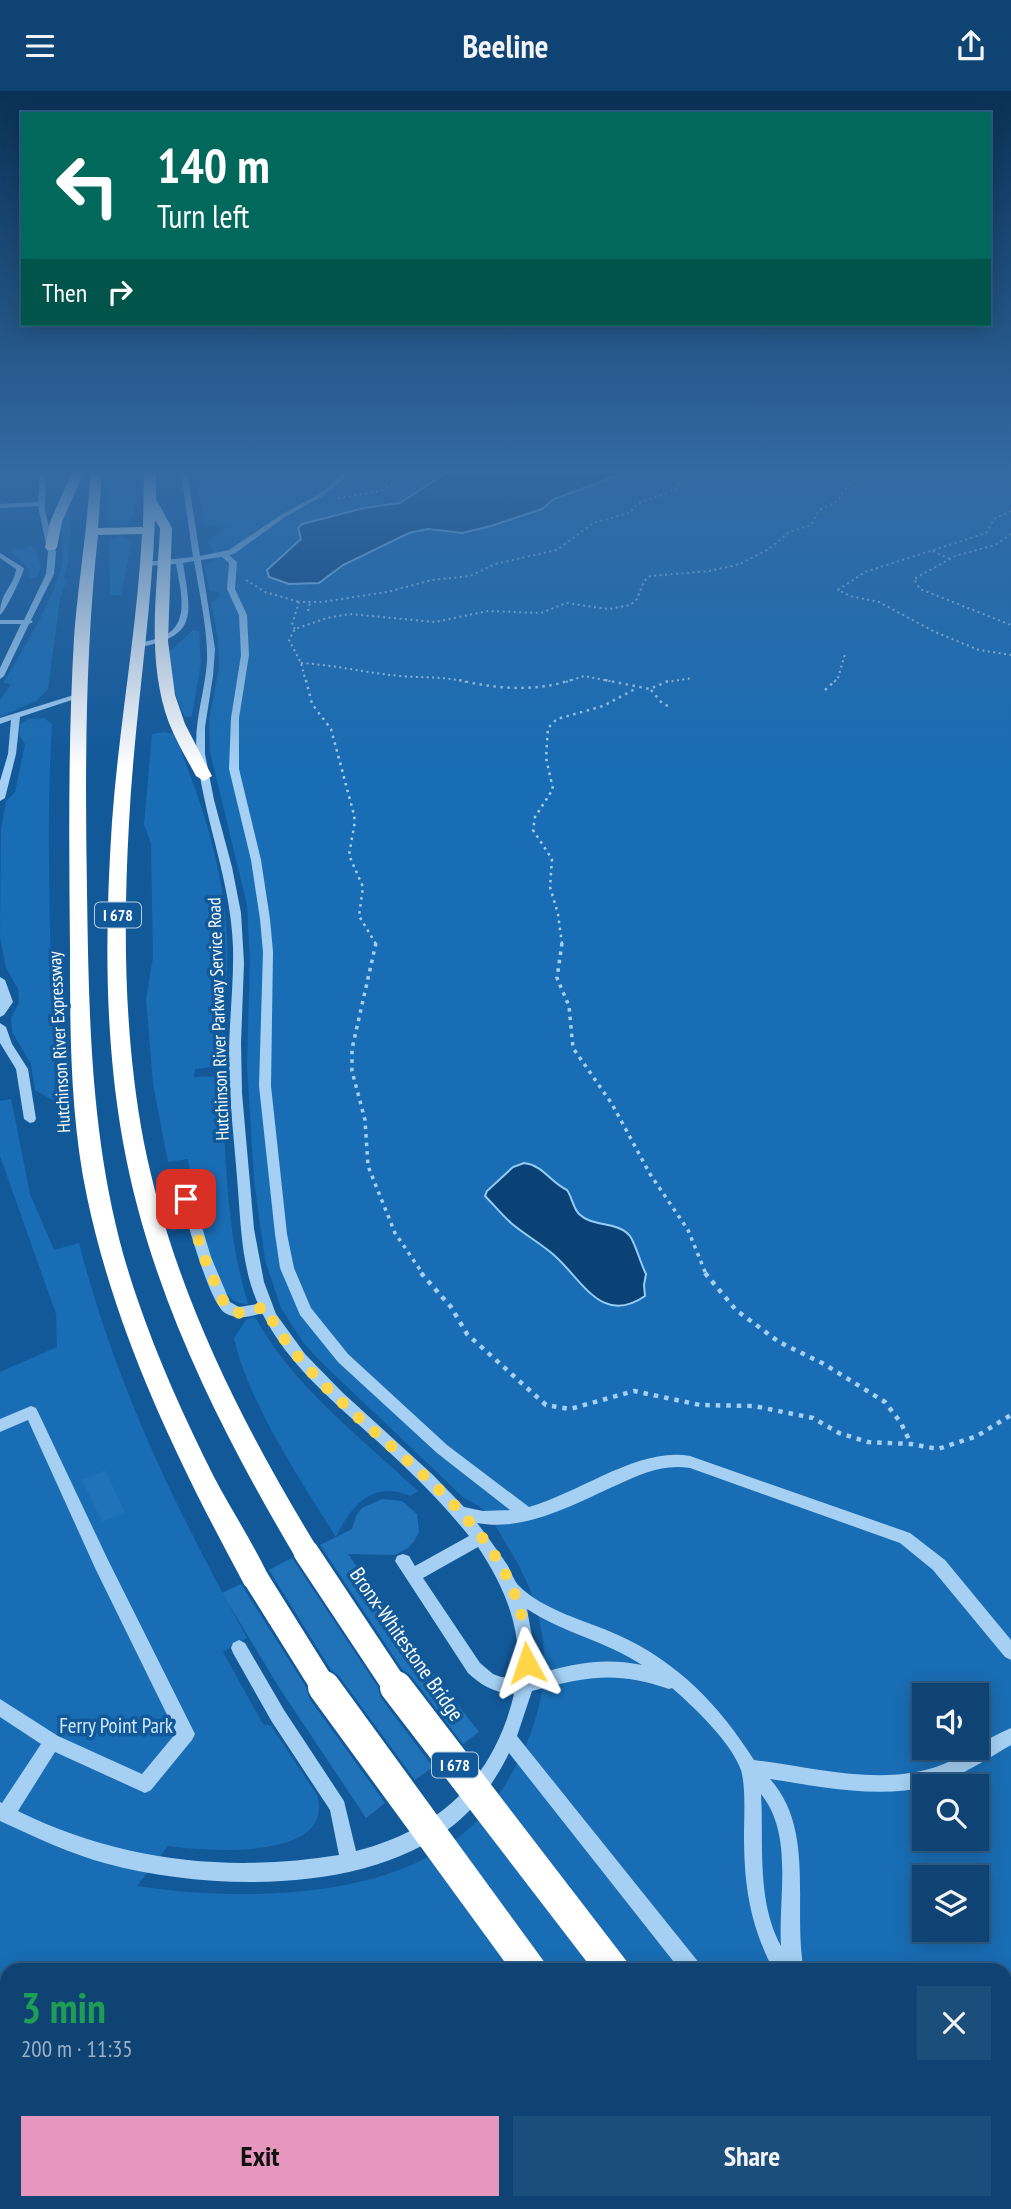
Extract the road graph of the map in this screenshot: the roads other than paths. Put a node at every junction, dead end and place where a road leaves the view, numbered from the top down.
1 (21, 571) edge
2 (50, 571) edge
3 (87, 571) edge
4 (144, 571) edge
5 (171, 571) edge
6 (175, 571) edge
7 (198, 571) edge
8 (232, 571) edge
9 (0, 613) edge
10 (0, 622) edge
11 (29, 622) junction
12 (162, 641) junction
13 (136, 646) junction
14 (0, 675) edge
15 (80, 696) junction
16 (16, 716) junction
17 (0, 721) edge
18 (204, 776) junction
19 (0, 798) edge
20 (0, 980) edge
21 (0, 1013) edge
22 (0, 1027) edge
23 (3, 1045) edge
24 (30, 1119) dead end
25 (180, 1174) dead end
26 (265, 1307) junction
27 (0, 1426) edge
28 (460, 1513) junction
29 (528, 1515) junction
30 (481, 1537) junction
31 (403, 1561) dead end
32 (413, 1576) junction
33 (513, 1590) junction
34 (239, 1648) dead end
35 (1011, 1652) edge
36 (679, 1685) junction
37 (524, 1688) junction
38 (0, 1707) edge
39 (1011, 1736) edge
40 (508, 1738) junction
41 (52, 1742) junction
42 (749, 1768) junction
43 (3, 1812) edge
44 (349, 1862) junction
45 (525, 1963) edge
46 (608, 1963) edge
47 (687, 1963) edge
48 (780, 1963) edge
49 (793, 1963) edge

1 - 9 street
2 - 11 street
3 - 15 highway, Hutchinson River Expressway / I 678
4 - 13 highway, I 678
5 - 12 highway
6 - 12 street
7 - 18 street, Hutchinson River Parkway Service Road
8 - 29 street
10 - 11 street
11 - 14 street
12 - 13 street
12 - 18 highway
13 - 46 highway, Bronx-Whitestone Bridge / I 678, bridge
15 - 16 street
15 - 45 highway, Hutchinson River Expressway / I 678, bridge
16 - 17 street
16 - 19 street
18 - 26 street, Hutchinson River Parkway Service Road
20 - 21 street
22 - 23 street
23 - 24 street
25 - 26 street
26 - 28 street, Hutchinson River Parkway Service Road
27 - 41 street
28 - 29 street
28 - 30 street, Hutchinson River Parkway Service Road
29 - 35 street
30 - 32 street
30 - 33 street, Hutchinson River Parkway Service Road
31 - 32 street
32 - 37 street
33 - 36 street
33 - 37 street, Hutchinson River Parkway Service Road
34 - 44 street
36 - 37 street
36 - 42 street
37 - 40 street, Hutchinson River Parkway Service Road
38 - 41 street
39 - 42 street
40 - 44 street, Hutchinson River Parkway Service Road
40 - 47 street
41 - 43 street
42 - 48 street
42 - 49 street
43 - 44 street, Hutchinson River Parkway Service Road

